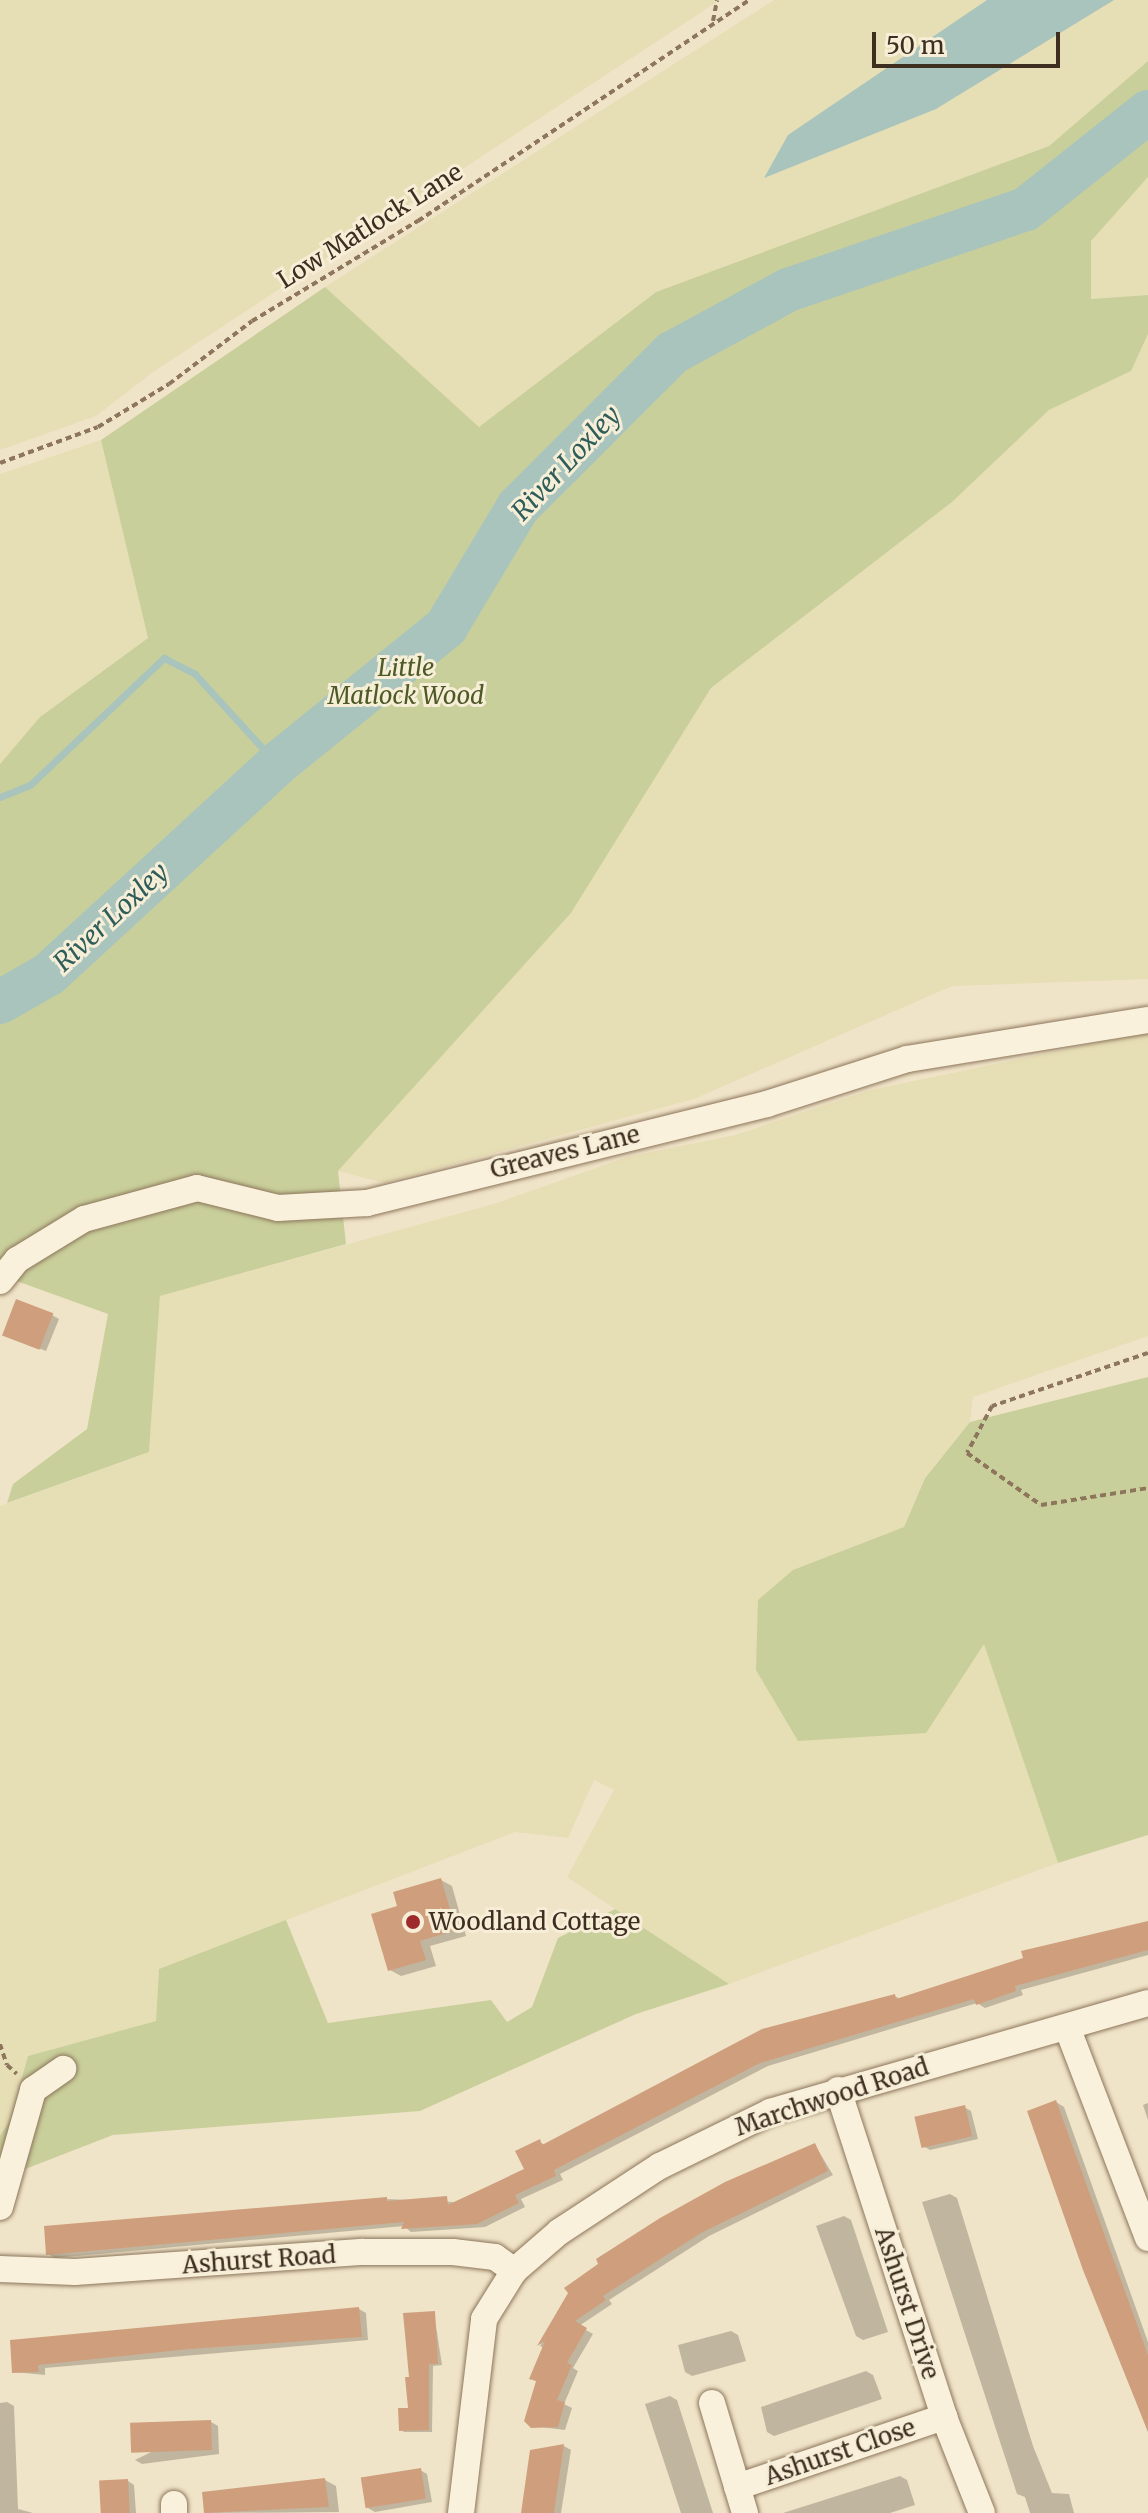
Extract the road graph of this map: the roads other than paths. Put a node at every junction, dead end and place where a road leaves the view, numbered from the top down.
1 (1148, 1020) edge
2 (0, 1281) edge
3 (1148, 2003) edge
4 (1067, 2027) junction
5 (63, 2069) dead end
6 (838, 2090) junction
7 (0, 2207) edge
8 (1148, 2238) edge
9 (0, 2269) edge
10 (514, 2271) junction
11 (712, 2403) dead end
12 (944, 2417) junction
13 (737, 2487) junction
14 (461, 2513) edge
15 (745, 2513) edge
16 (982, 2513) edge

1 - 2 street, Greaves Lane
3 - 4 street, Marchwood Road
4 - 6 street, Marchwood Road
4 - 8 street
5 - 7 street
6 - 10 street, Marchwood Road
6 - 12 street, Ashurst Drive
9 - 10 street, Ashurst Road
10 - 14 street, Marchwood Road
11 - 13 street, Ashurst Close
12 - 13 street, Ashurst Close
12 - 16 street, Ashurst Drive
13 - 15 street, Ashurst Close

